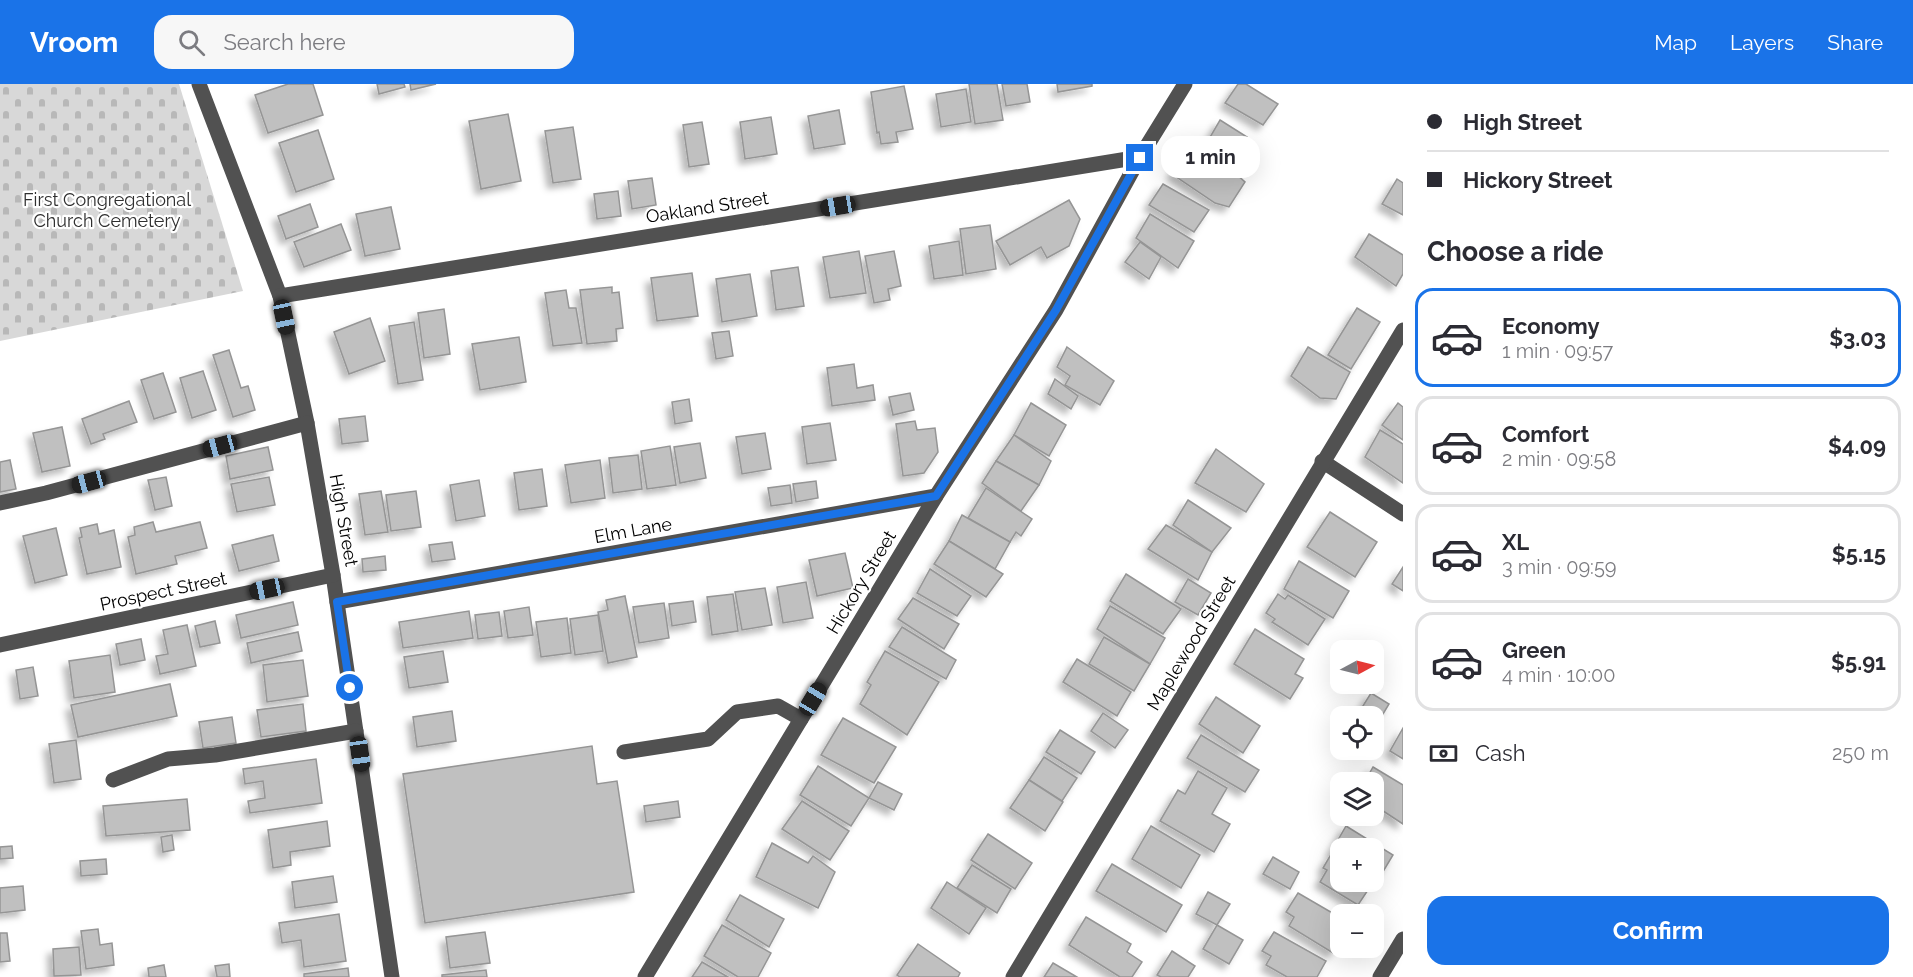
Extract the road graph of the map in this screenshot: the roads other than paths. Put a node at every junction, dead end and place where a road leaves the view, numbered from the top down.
1 (199, 84) edge
2 (1185, 84) edge
3 (1140, 158) junction
4 (280, 296) junction
5 (1403, 330) edge
6 (307, 423) junction
7 (1322, 462) junction
8 (936, 496) junction
9 (0, 503) edge
10 (1403, 514) edge
11 (333, 575) junction
12 (337, 602) junction
13 (0, 645) edge
14 (801, 719) junction
15 (356, 731) junction
16 (624, 752) dead end
17 (113, 780) dead end
18 (1403, 939) edge
19 (392, 977) edge
20 (645, 977) edge
21 (1013, 977) edge
22 (1380, 977) edge

1 - 4 street, High Street
2 - 3 street, Hickory Street
3 - 4 street, Oakland Street
3 - 8 street, Hickory Street
4 - 6 street, High Street
5 - 7 street, Maplewood Street
6 - 9 street
6 - 11 street, High Street
7 - 10 street
7 - 21 street, Maplewood Street
8 - 12 street, Elm Lane
8 - 14 street, Hickory Street
11 - 12 street, High Street
11 - 13 street, Prospect Street
12 - 15 street, High Street
14 - 16 street
14 - 20 street, Hickory Street
15 - 17 street
15 - 19 street, High Street
18 - 22 street

